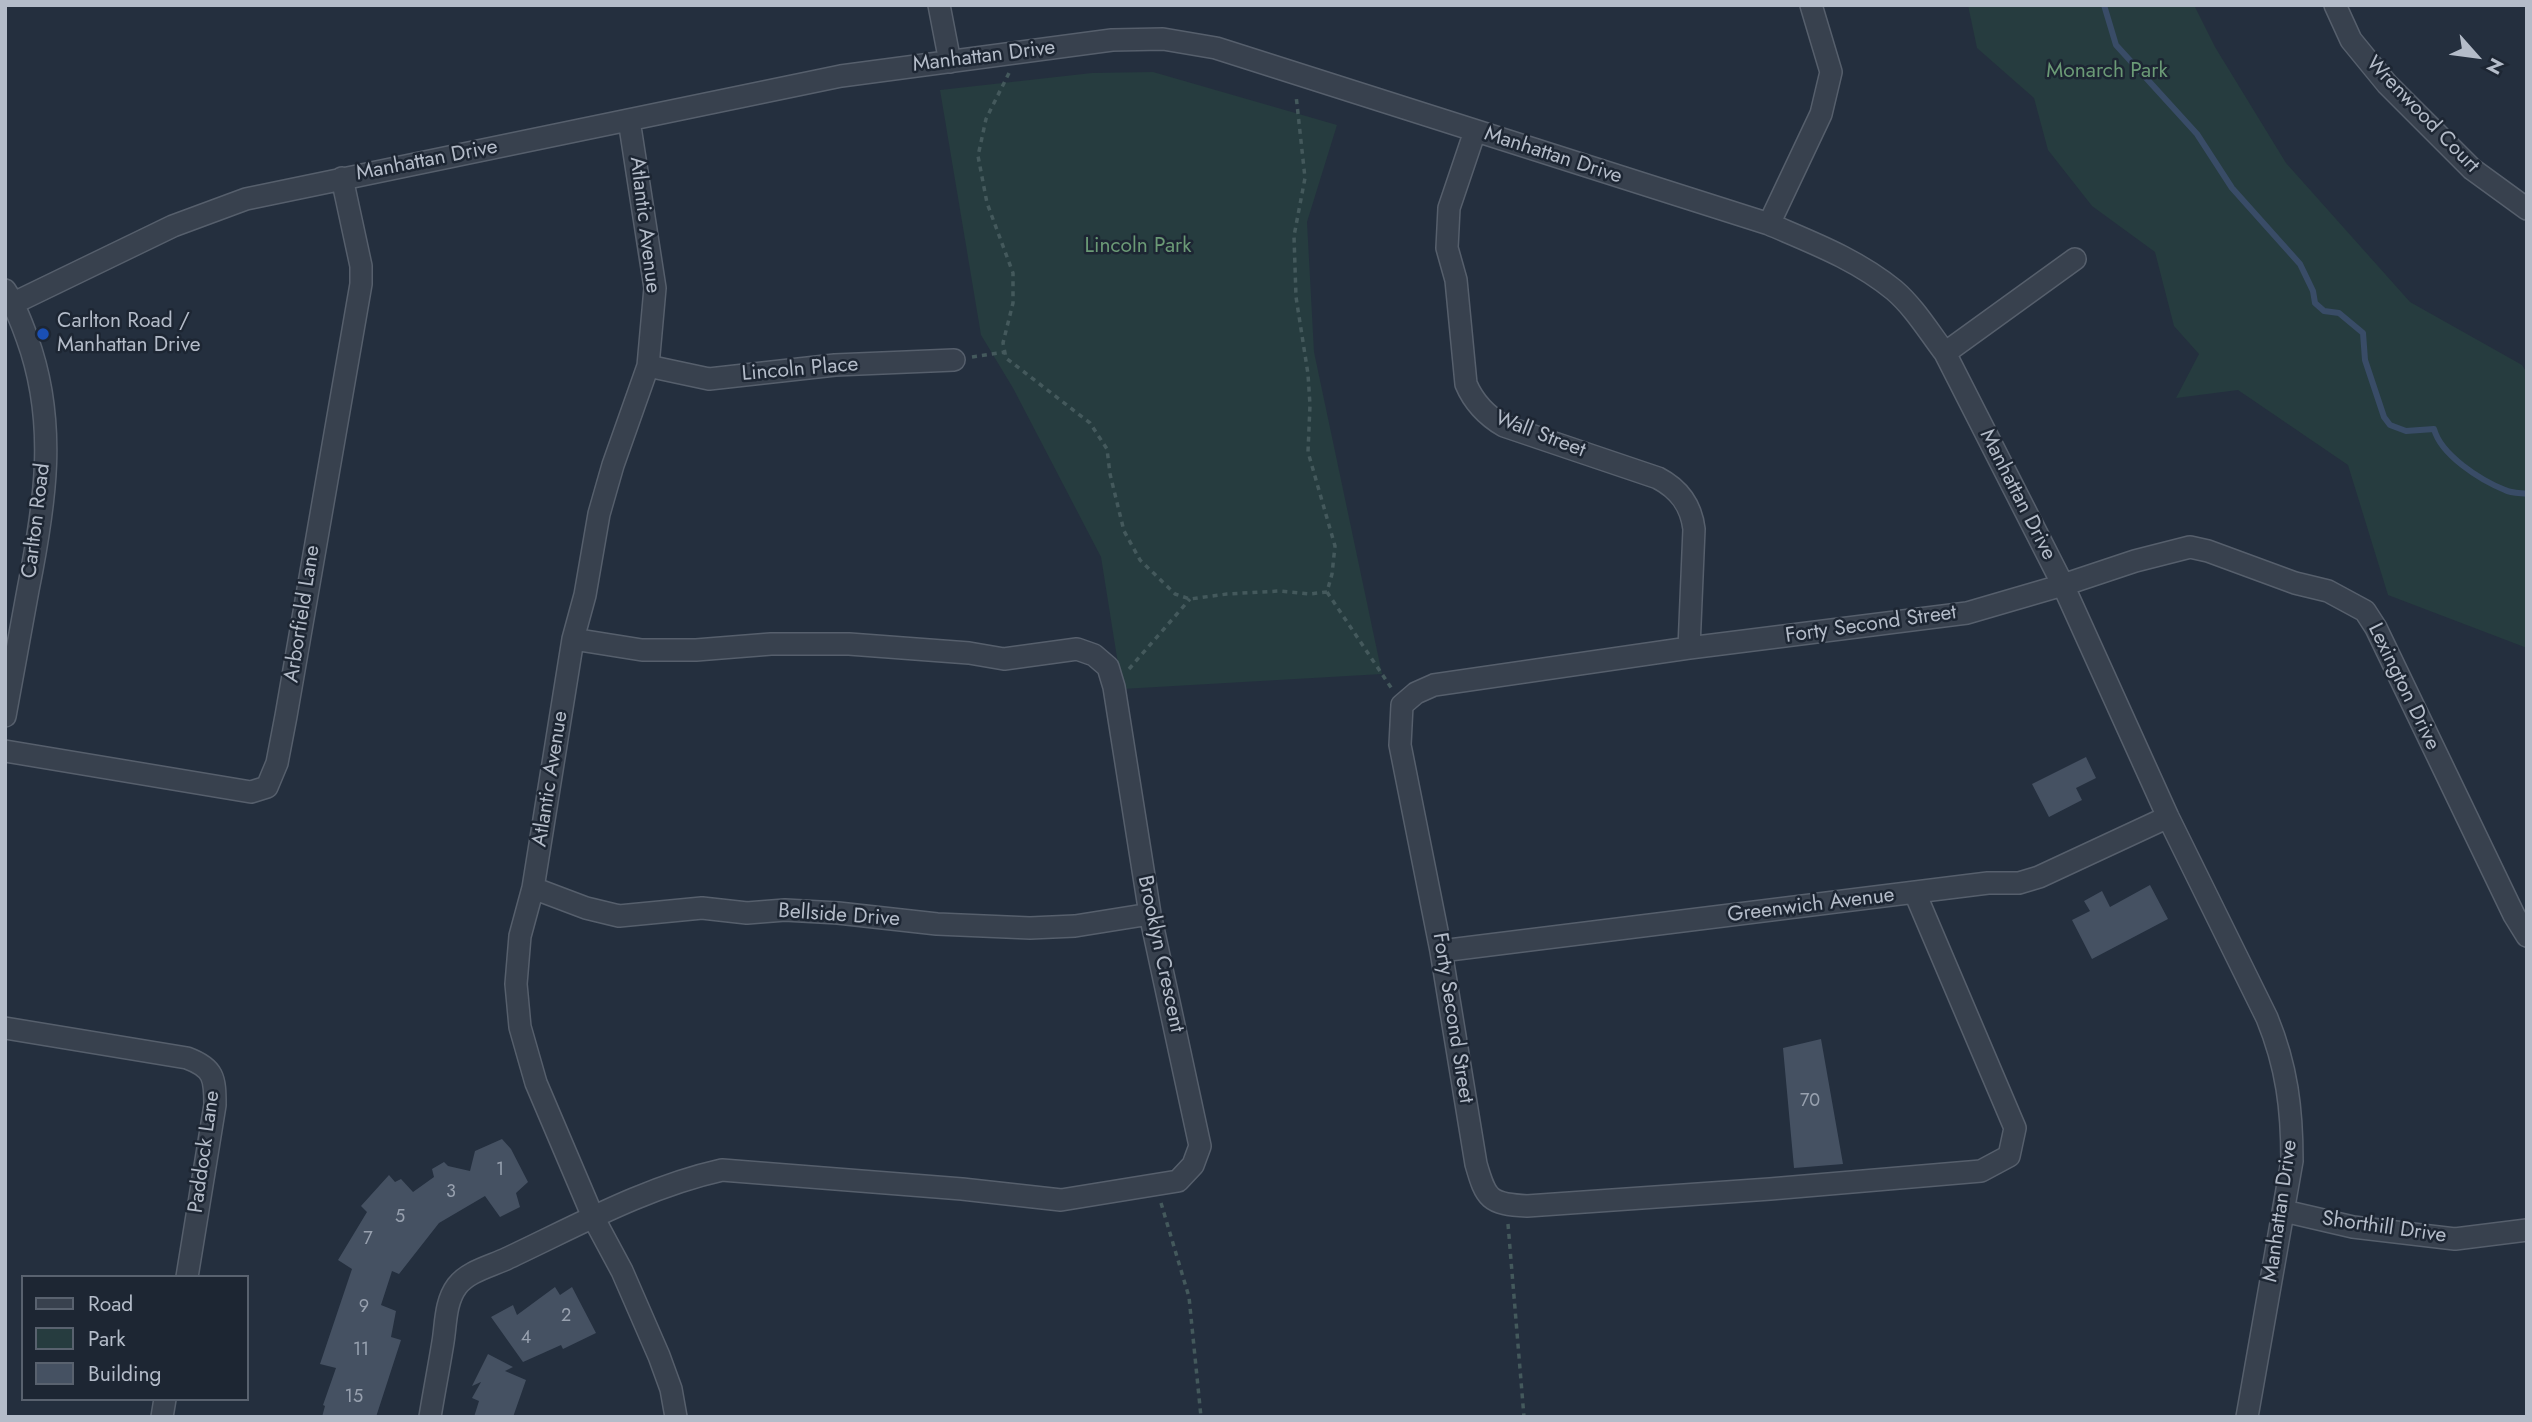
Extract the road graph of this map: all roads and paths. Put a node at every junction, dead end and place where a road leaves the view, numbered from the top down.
1 (939, 5) edge
2 (1811, 5) edge
3 (2336, 5) edge
4 (1017, 53) junction
5 (950, 62) junction
6 (1293, 72) junction
7 (629, 120) junction
8 (1475, 131) junction
9 (342, 178) junction
10 (2527, 209) edge
11 (1769, 224) junction
12 (2075, 259) dead end
13 (10, 297) edge
14 (1005, 352) junction
15 (1945, 353) junction
16 (954, 360) joint
17 (648, 366) junction
18 (2063, 585) junction
19 (1327, 592) junction
20 (1190, 599) junction
21 (14, 622) edge
22 (573, 639) junction
23 (1689, 648) junction
24 (1114, 687) junction
25 (1402, 705) junction
26 (5, 716) edge
27 (5, 751) edge
28 (2168, 817) junction
29 (533, 888) junction
30 (1915, 893) junction
31 (1150, 914) junction
32 (2527, 936) edge
33 (1441, 951) junction
34 (5, 1028) edge
35 (1155, 1185) junction
36 (1507, 1205) junction
37 (2284, 1211) junction
38 (593, 1217) junction
39 (2527, 1230) edge
40 (187, 1275) edge
41 (430, 1417) edge
42 (676, 1417) edge
43 (1201, 1417) edge
44 (1524, 1417) edge
45 (2247, 1417) edge

1 - 5 street
2 - 11 street
3 - 10 street, Wrenwood Court
4 - 5 street, Manhattan Drive
4 - 6 street, Manhattan Drive
4 - 14 path
5 - 7 street, Manhattan Drive
6 - 8 street, Manhattan Drive
6 - 19 path
7 - 9 street, Manhattan Drive
7 - 17 street, Atlantic Avenue
8 - 11 street, Manhattan Drive
8 - 23 street, Wall Street
9 - 13 street, Manhattan Drive
9 - 27 street, Arborfield Lane
11 - 15 street, Manhattan Drive
12 - 15 street
13 - 21 street, Carlton Road
14 - 16 path
14 - 20 path
15 - 18 street, Manhattan Drive
16 - 17 street, Lincoln Place
17 - 22 street, Atlantic Avenue
18 - 23 street, Forty Second Street
18 - 28 street, Manhattan Drive
18 - 32 street, Lexington Drive
19 - 20 path
19 - 25 path
20 - 24 path
21 - 26 street, Carlton Road
22 - 24 street, Brooklyn Crescent
22 - 29 street, Atlantic Avenue
23 - 25 street, Forty Second Street
24 - 31 street, Brooklyn Crescent
25 - 33 street, Forty Second Street
28 - 30 street, Greenwich Avenue
28 - 37 street, Manhattan Drive
29 - 31 street, Bellside Drive
29 - 38 street, Atlantic Avenue
30 - 33 street, Greenwich Avenue
30 - 36 street
31 - 35 street, Brooklyn Crescent
33 - 36 street, Forty Second Street
34 - 40 street, Paddock Lane
35 - 38 street, Brooklyn Crescent
35 - 43 path
36 - 44 path
37 - 39 street, Shorthill Drive
37 - 45 street, Manhattan Drive
38 - 41 street, Brooklyn Crescent
38 - 42 street, Atlantic Avenue

